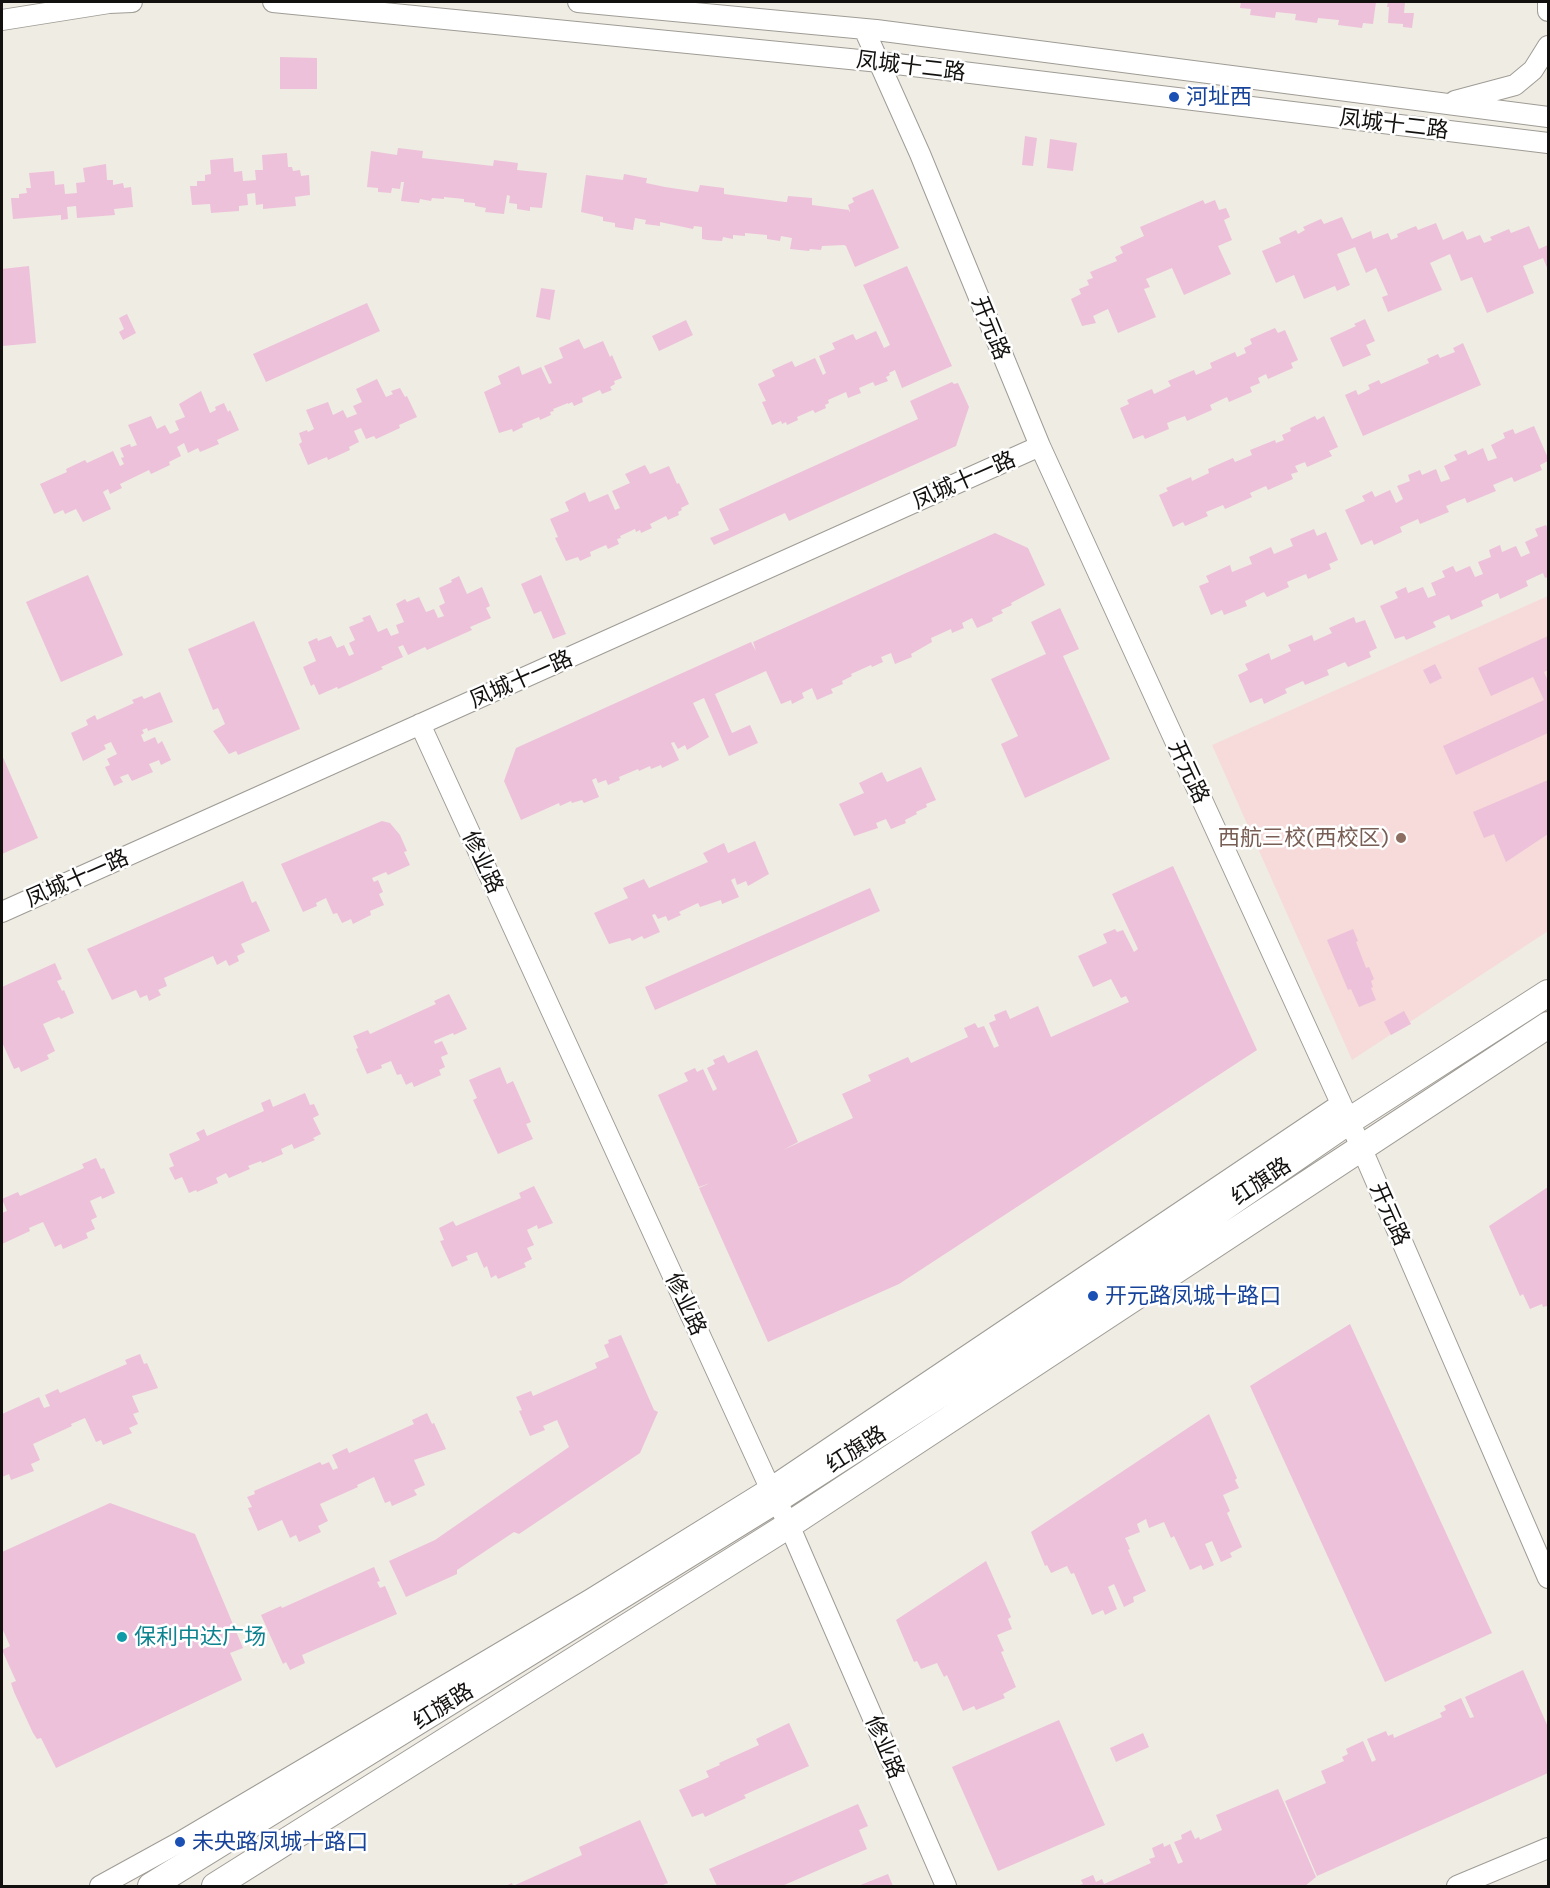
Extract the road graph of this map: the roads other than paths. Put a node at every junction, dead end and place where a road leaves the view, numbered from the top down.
1 (132, 2) edge
2 (273, 2) edge
3 (578, 2) edge
4 (1548, 2) edge
5 (1548, 11) edge
6 (2, 20) edge
7 (864, 29) junction
8 (1548, 46) edge
9 (880, 62) junction
10 (1445, 104) junction
11 (1548, 117) edge
12 (1548, 143) edge
13 (1040, 446) junction
14 (420, 724) junction
15 (2, 912) edge
16 (1548, 993) edge
17 (1548, 1025) edge
18 (1345, 1113) junction
19 (1361, 1147) junction
20 (773, 1494) junction
21 (789, 1525) junction
22 (1548, 1578) edge
23 (1548, 1848) edge
24 (100, 1887) edge
25 (151, 1887) edge
26 (215, 1887) edge
27 (946, 1887) edge
28 (1457, 1887) edge

1 - 6 street
2 - 9 street, 凤城十二路
3 - 7 street, 凤城十二路
4 - 5 street
7 - 9 street, 开元路
7 - 10 street, 凤城十二路
8 - 10 street
9 - 12 street, 凤城十二路
9 - 13 street, 开元路
10 - 11 street, 凤城十二路
13 - 14 street, 凤城十一路
13 - 18 street, 开元路
14 - 15 street, 凤城十一路
14 - 20 street, 修业路
16 - 18 main road, 红旗路
17 - 19 main road, 红旗路
18 - 19 street, 开元路
18 - 20 main road, 红旗路
19 - 21 main road, 红旗路
19 - 22 street, 开元路
20 - 21 street, 修业路
20 - 24 street
20 - 25 main road, 红旗路
21 - 26 main road, 红旗路
21 - 27 street, 修业路
23 - 28 street

